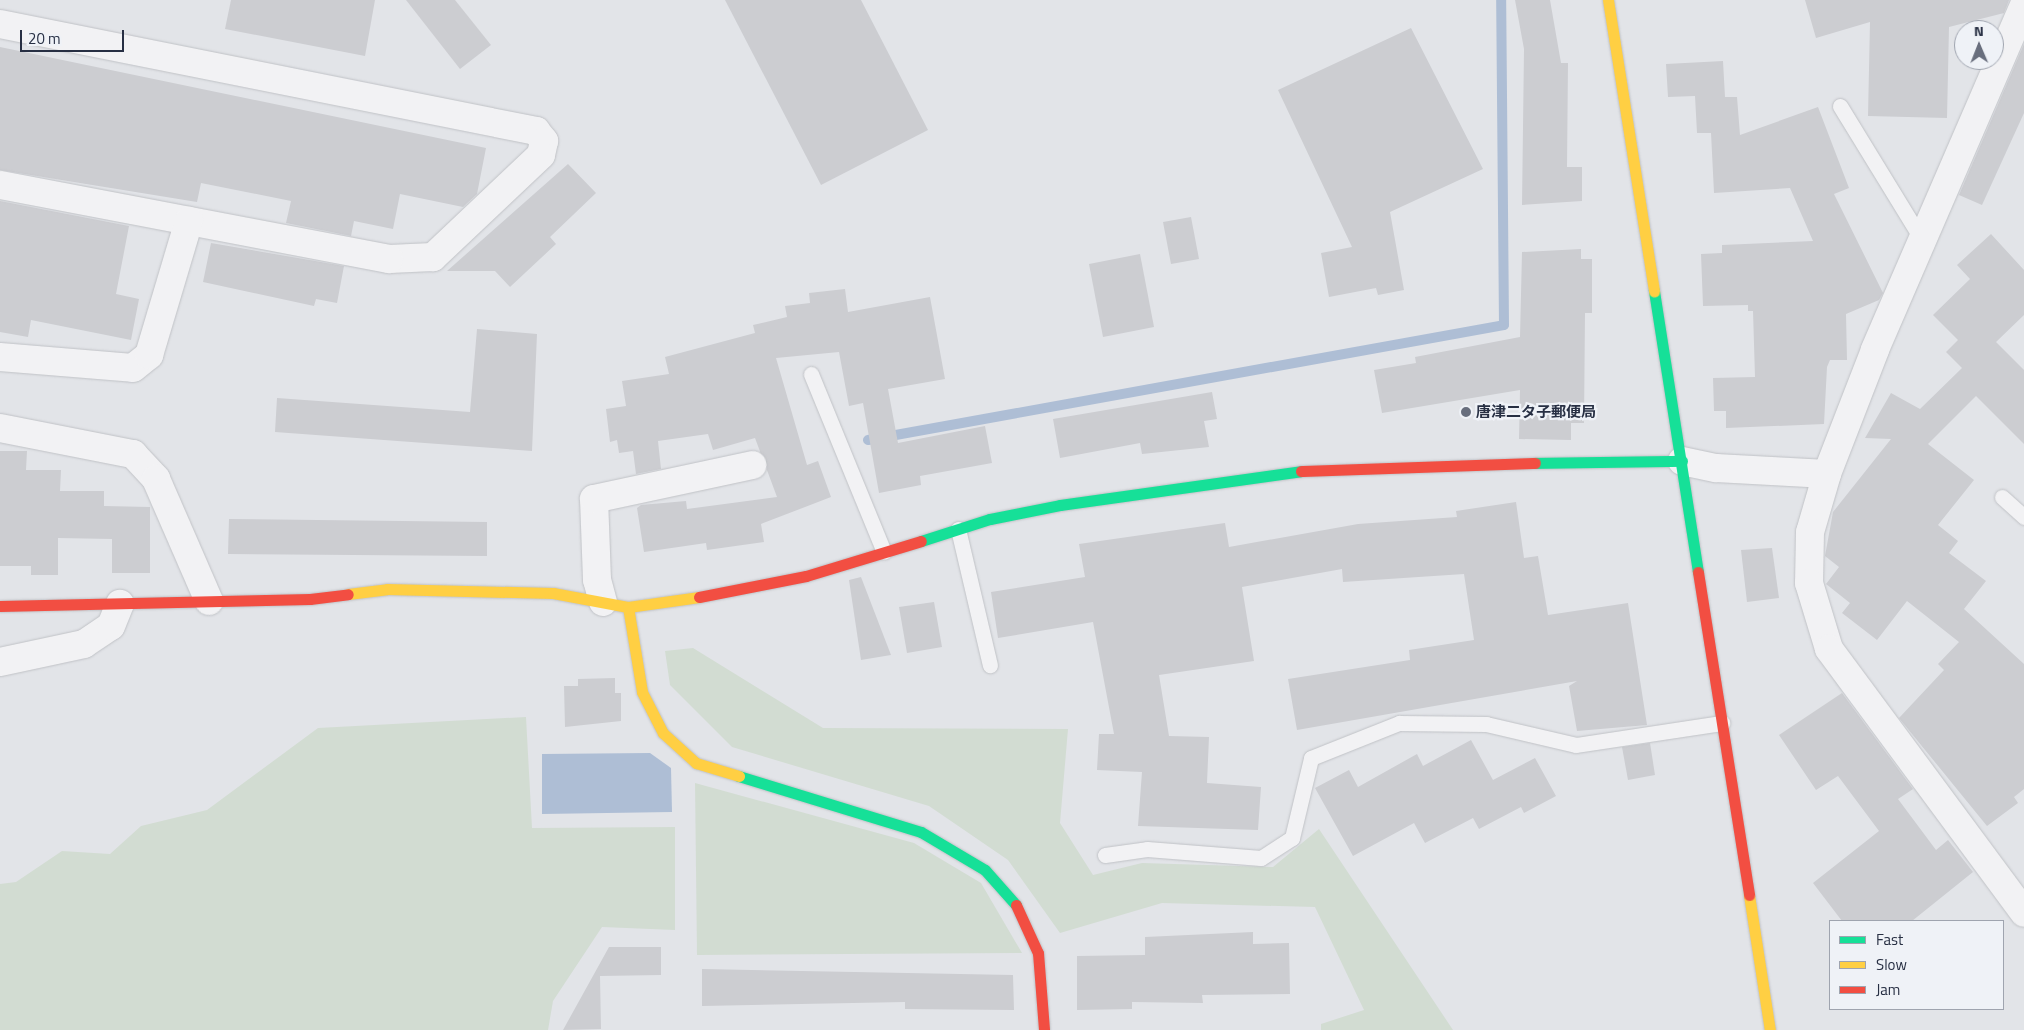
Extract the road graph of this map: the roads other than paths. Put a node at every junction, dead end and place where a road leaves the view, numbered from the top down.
1 (1608, 0) edge
2 (2024, 5) edge
3 (0, 24) edge
4 (1840, 106) dead end
5 (0, 184) edge
6 (189, 221) junction
7 (1922, 240) junction
8 (0, 357) edge
9 (811, 374) dead end
10 (0, 428) edge
11 (1682, 461) junction
12 (752, 466) dead end
13 (1827, 474) junction
14 (2002, 496) dead end
15 (2024, 517) edge
16 (958, 529) junction
17 (884, 552) junction
18 (209, 601) junction
19 (120, 604) junction
20 (615, 604) junction
21 (0, 606) edge
22 (0, 662) edge
23 (990, 665) dead end
24 (1722, 723) junction
25 (1105, 855) dead end
26 (2024, 913) edge
27 (1044, 1030) edge
28 (1770, 1030) edge

1 - 11 street
2 - 7 street
3 - 6 street
4 - 7 lane
5 - 6 street
6 - 8 street
7 - 13 street
9 - 17 lane
10 - 18 street
11 - 13 street
11 - 16 street
11 - 24 street
12 - 20 street
13 - 26 street
14 - 15 lane
16 - 17 street
16 - 23 lane
17 - 20 street
18 - 19 street
18 - 20 street
19 - 21 street
19 - 22 street
20 - 27 street
24 - 25 lane
24 - 28 street

